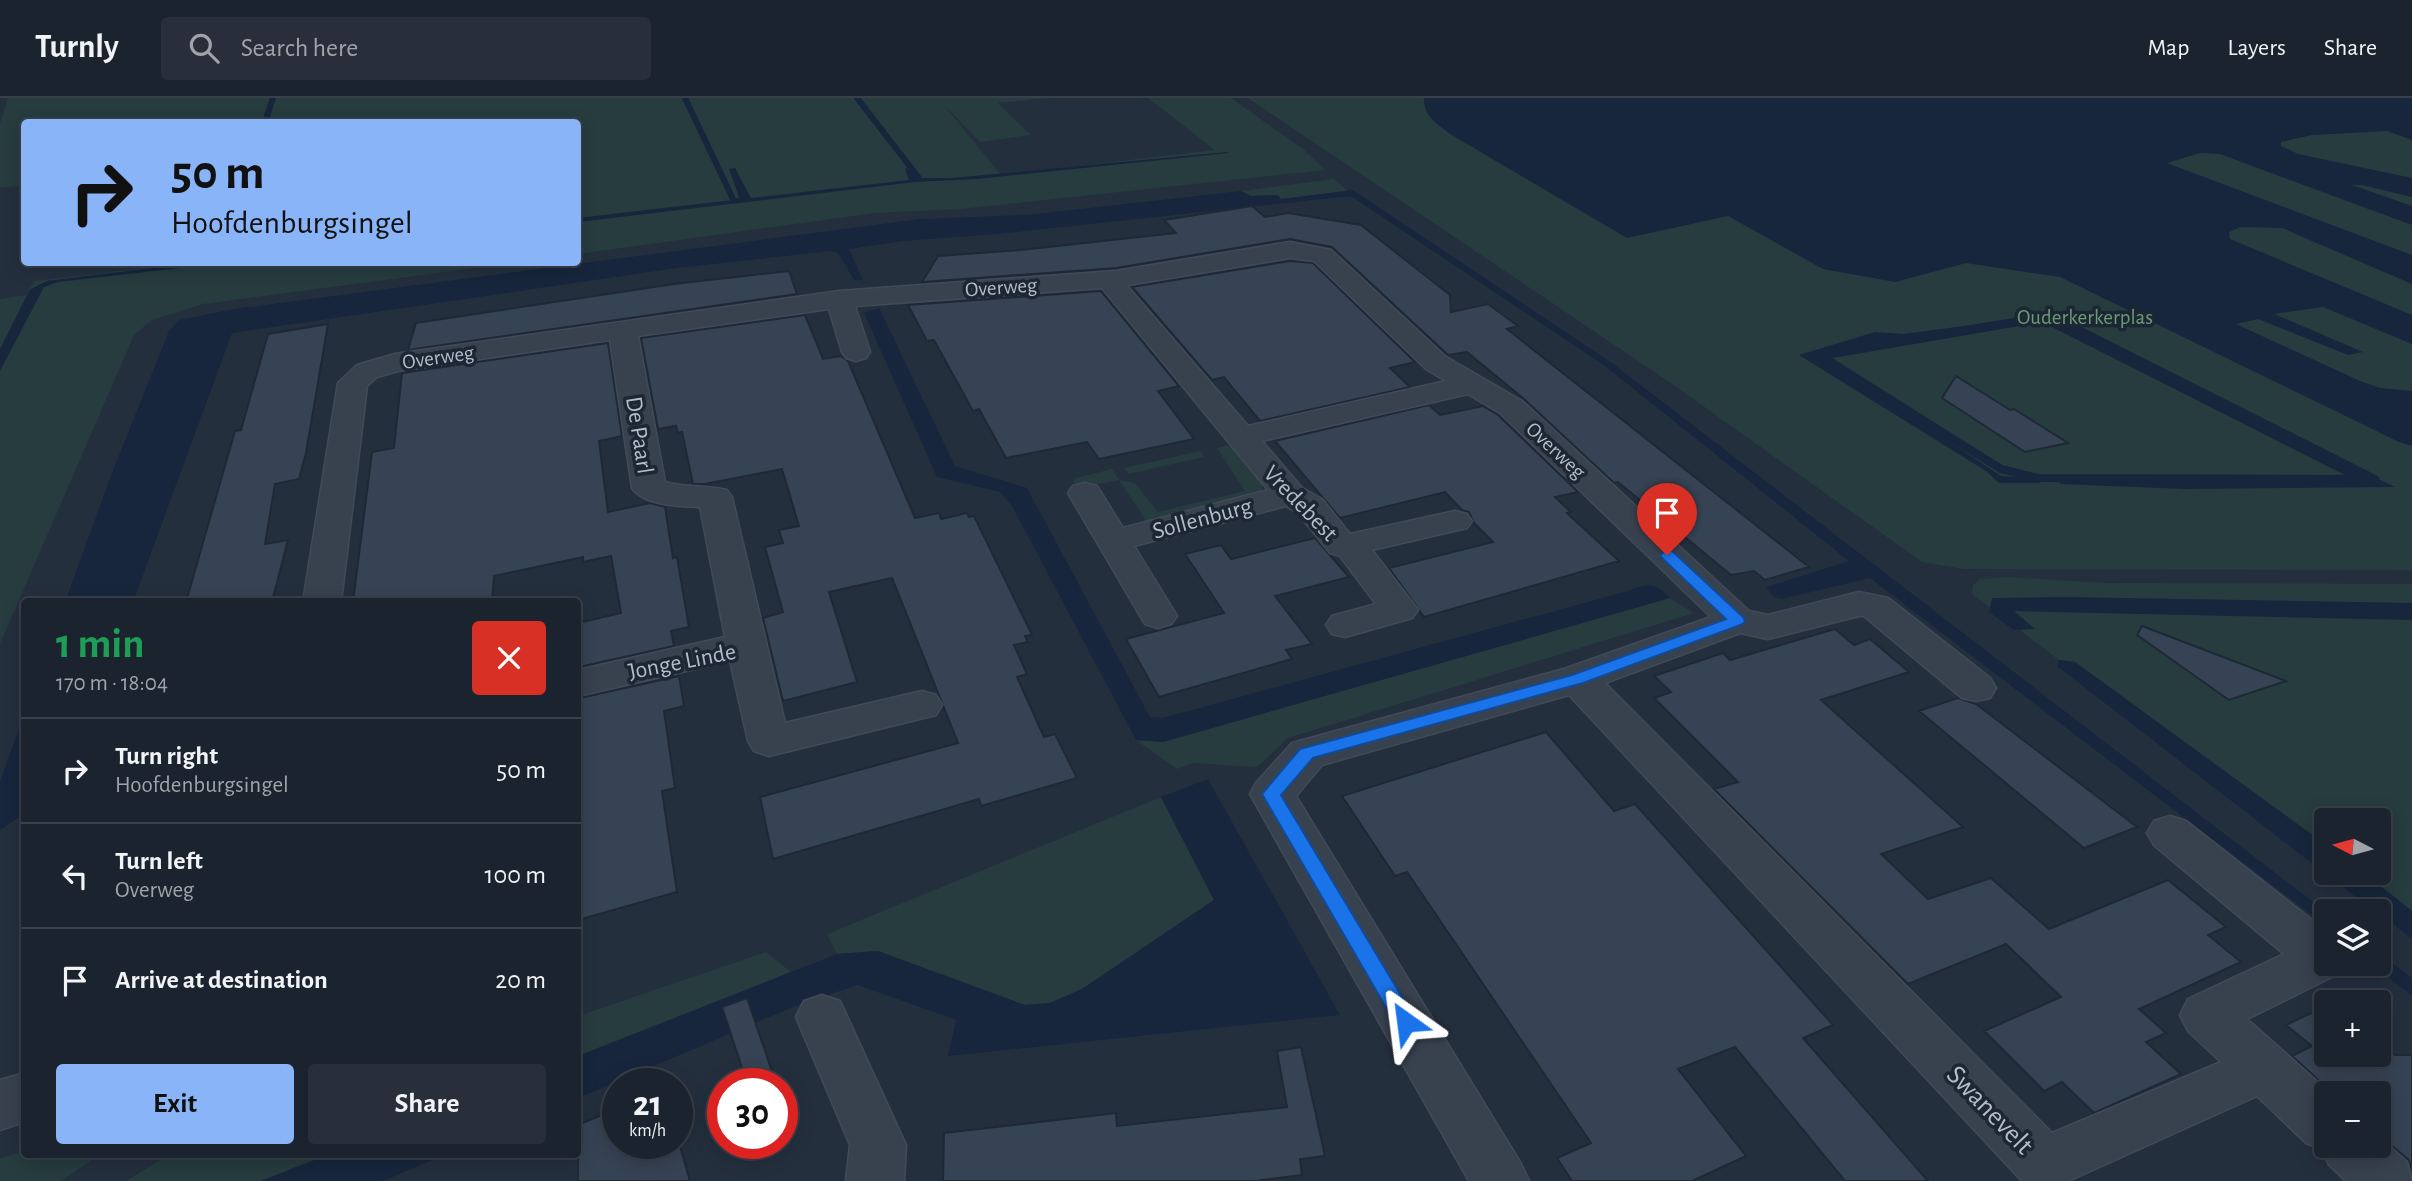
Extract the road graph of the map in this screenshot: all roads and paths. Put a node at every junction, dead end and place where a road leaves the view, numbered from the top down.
1 (1116, 279) junction
2 (839, 299) junction
3 (623, 331) junction
4 (856, 352) dead end
5 (1470, 385) junction
6 (1240, 437) junction
7 (1085, 493) dead end
8 (1290, 495) junction
9 (1455, 521) dead end
10 (1114, 541) junction
11 (1349, 544) junction
12 (324, 598) edge
13 (1158, 616) dead end
14 (1737, 621) junction
15 (1345, 625) dead end
16 (746, 645) junction
17 (1577, 679) junction
18 (581, 682) edge
19 (1976, 688) dead end
20 (922, 705) dead end
21 (2170, 833) dead end
22 (821, 1017) dead end
23 (2264, 1068) junction
24 (21, 1099) edge
25 (0, 1105) edge
26 (2314, 1114) edge
27 (2362, 1158) edge
28 (2049, 1173) edge
29 (876, 1181) edge
30 (1500, 1181) edge
31 (2387, 1181) edge

1 - 2 street, Overweg
1 - 5 street, Overweg
1 - 6 street, Vredebest
2 - 3 street, Overweg
2 - 4 street
3 - 12 street, Overweg
3 - 16 street, De Paarl
5 - 6 street, Vredebest
5 - 14 street, Overweg
6 - 8 street, Vredebest
7 - 10 street, Sollenburg
8 - 10 street, Sollenburg
8 - 11 street, Vredebest
9 - 11 street, Vredebest
10 - 13 street, Sollenburg
11 - 15 street
14 - 17 street
14 - 19 street
16 - 18 street, Jonge Linde
16 - 20 street, Jonge Linde
17 - 28 street, Swanevelt
17 - 30 street
21 - 23 street
22 - 29 street
23 - 26 street
23 - 28 street, Swanevelt
24 - 25 street
27 - 31 street

